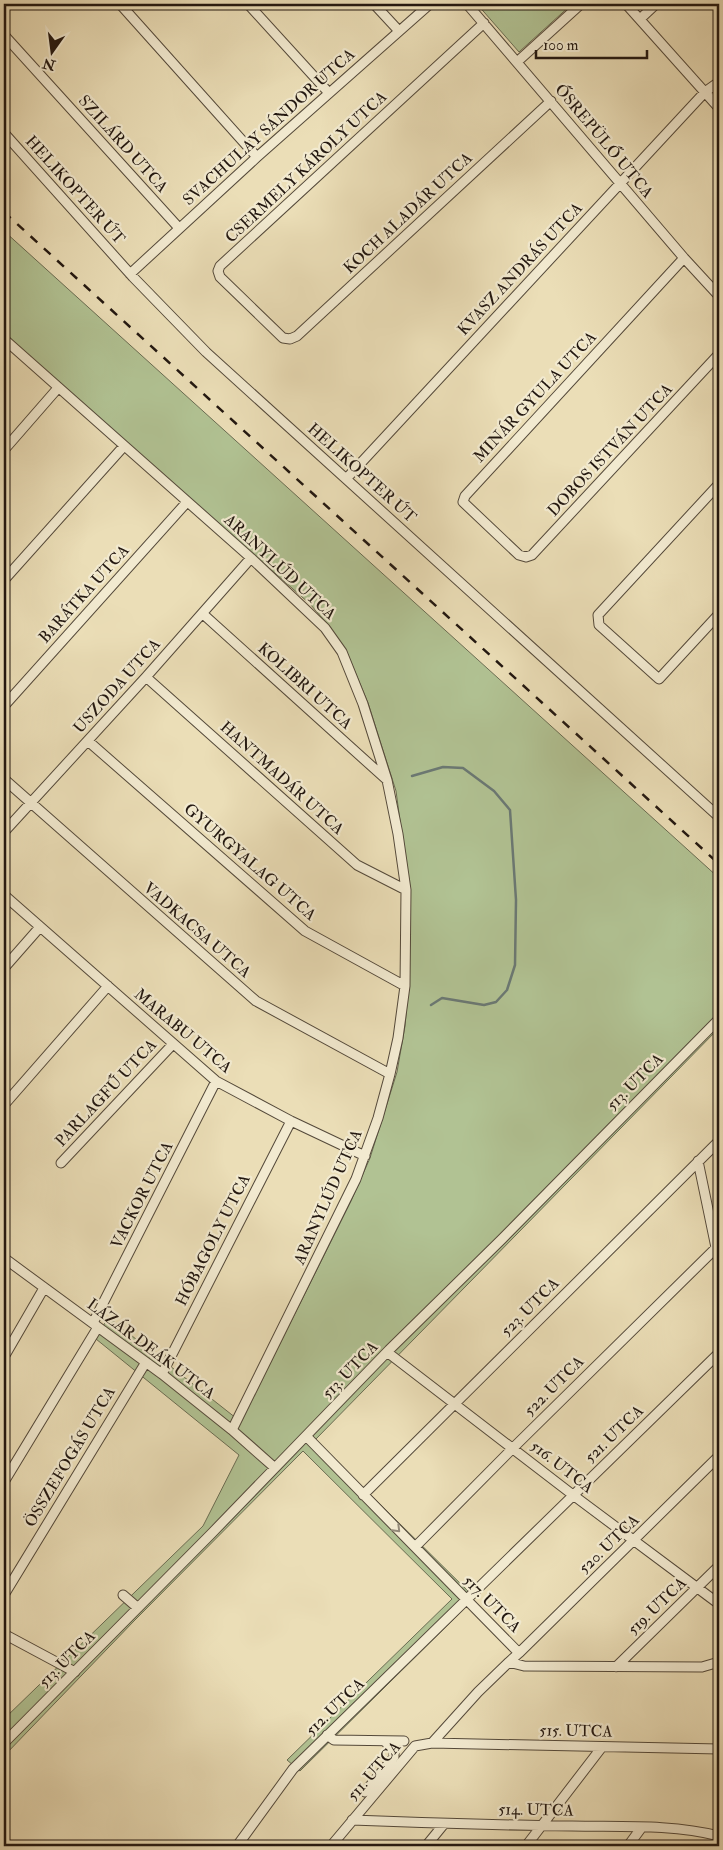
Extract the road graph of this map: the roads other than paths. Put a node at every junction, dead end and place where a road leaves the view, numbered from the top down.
1 (120, 4) edge
2 (248, 4) edge
3 (374, 4) edge
4 (430, 4) edge
5 (467, 4) edge
6 (581, 4) edge
7 (626, 4) edge
8 (656, 4) edge
9 (640, 19) junction
10 (484, 23) junction
11 (399, 31) junction
12 (4, 35) edge
13 (517, 62) junction
14 (719, 82) edge
15 (705, 92) junction
16 (329, 93) junction
17 (551, 102) junction
18 (719, 108) edge
19 (4, 133) edge
20 (257, 157) junction
21 (620, 183) junction
22 (179, 228) junction
23 (684, 258) junction
24 (130, 274) junction
25 (718, 290) edge
26 (283, 338) joint
27 (4, 339) edge
28 (719, 354) edge
29 (58, 388) junction
30 (124, 446) junction
31 (4, 450) edge
32 (346, 479) junction
33 (719, 484) edge
34 (187, 502) junction
35 (519, 555) joint
36 (251, 558) junction
37 (4, 580) edge
38 (203, 614) junction
39 (719, 614) edge
40 (146, 677) junction
41 (4, 706) edge
42 (88, 741) junction
43 (4, 779) edge
44 (387, 780) junction
45 (31, 804) junction
46 (719, 818) edge
47 (4, 832) edge
48 (406, 890) junction
49 (4, 895) edge
50 (40, 927) junction
51 (4, 968) edge
52 (108, 986) junction
53 (405, 986) junction
54 (719, 1019) edge
55 (173, 1044) junction
56 (390, 1074) junction
57 (216, 1081) junction
58 (4, 1105) edge
59 (291, 1120) junction
60 (719, 1141) edge
61 (365, 1156) junction
62 (698, 1161) junction
63 (61, 1163) dead end
64 (716, 1248) junction
65 (4, 1258) edge
66 (719, 1262) edge
67 (44, 1288) junction
68 (96, 1325) junction
69 (387, 1352) junction
70 (719, 1353) edge
71 (4, 1357) edge
72 (146, 1362) junction
73 (162, 1374) junction
74 (454, 1403) junction
75 (232, 1430) junction
76 (306, 1437) junction
77 (513, 1448) junction
78 (719, 1456) edge
79 (276, 1468) junction
80 (4, 1482) edge
81 (363, 1495) junction
82 (573, 1495) junction
83 (634, 1540) junction
84 (415, 1547) junction
85 (719, 1566) edge
86 (698, 1587) junction
87 (4, 1594) edge
88 (123, 1595) dead end
89 (466, 1600) junction
90 (719, 1604) edge
91 (138, 1608) junction
92 (4, 1634) edge
93 (519, 1653) junction
94 (509, 1662) junction
95 (719, 1662) edge
96 (616, 1667) junction
97 (75, 1672) junction
98 (327, 1735) junction
99 (384, 1740) junction
100 (404, 1740) dead end
101 (4, 1743) edge
102 (432, 1743) junction
103 (602, 1746) junction
104 (719, 1749) edge
105 (365, 1792) dead end
106 (352, 1820) junction
107 (444, 1824) junction
108 (542, 1825) junction
109 (642, 1827) junction
110 (719, 1836) edge
111 (236, 1846) edge
112 (331, 1846) edge
113 (426, 1846) edge
114 (526, 1846) edge
115 (628, 1846) edge

1 - 20 street
2 - 16 street
3 - 11 street
4 - 11 street, SVACHULAY SÁNDOR UTCA
5 - 10 street, ŐSREPÜLŐ UTCA
6 - 13 street
7 - 9 street
8 - 9 street
9 - 15 street
10 - 13 street, ŐSREPÜLŐ UTCA
10 - 26 street, CSERMELY KÁROLY UTCA
11 - 16 street, SVACHULAY SÁNDOR UTCA
12 - 22 street, SZILÁRD UTCA
13 - 17 street, ŐSREPÜLŐ UTCA
14 - 15 street, KVASZ ANDRÁS UTCA
15 - 18 street
15 - 21 street, KVASZ ANDRÁS UTCA
16 - 20 street, SVACHULAY SÁNDOR UTCA
17 - 21 street, ŐSREPÜLŐ UTCA
17 - 26 street, KOCH ALADÁR UTCA
19 - 24 street, HELIKOPTER ÚT
20 - 22 street, SVACHULAY SÁNDOR UTCA
21 - 23 street, ŐSREPÜLŐ UTCA
21 - 32 street, KVASZ ANDRÁS UTCA
22 - 24 street, SVACHULAY SÁNDOR UTCA
23 - 25 street, ŐSREPÜLŐ UTCA
23 - 35 street, MINÁR GYULA UTCA
24 - 32 street, HELIKOPTER ÚT
27 - 29 street, ARANYLÚD UTCA
28 - 35 street, DOBOS ISTVÁN UTCA
29 - 30 street, ARANYLÚD UTCA
29 - 31 street
30 - 34 street, ARANYLÚD UTCA
30 - 37 street
32 - 46 street, HELIKOPTER ÚT
33 - 39 street
34 - 36 street, ARANYLÚD UTCA
34 - 41 street, BARÁTKA UTCA
36 - 38 street, USZODA UTCA
36 - 44 street, ARANYLÚD UTCA
38 - 40 street, USZODA UTCA
38 - 44 street, KOLIBRI UTCA
40 - 42 street, USZODA UTCA
40 - 48 street, HANTMADÁR UTCA
42 - 45 street, USZODA UTCA
42 - 53 street, GYURGYALAG UTCA
43 - 45 street, VADKACSA UTCA
44 - 48 street, ARANYLÚD UTCA
45 - 47 street, USZODA UTCA
45 - 56 street, VADKACSA UTCA
48 - 53 street, ARANYLÚD UTCA
49 - 50 street, MARABU UTCA
50 - 51 street
50 - 52 street, MARABU UTCA
52 - 55 street, MARABU UTCA
52 - 58 street
53 - 56 street, ARANYLÚD UTCA
54 - 69 street, 513. UTCA
55 - 57 street, MARABU UTCA
55 - 63 street, PARLAGFŰ UTCA
56 - 61 street, ARANYLÚD UTCA
57 - 59 street, MARABU UTCA
57 - 68 street, VACKOR UTCA
59 - 61 street, MARABU UTCA
59 - 73 street, HÓBAGOLY UTCA
60 - 62 street, 523. UTCA
61 - 75 street, ARANYLÚD UTCA
62 - 64 street
62 - 74 street, 523. UTCA
64 - 66 street
64 - 77 street, 522. UTCA
65 - 67 street, LÁZÁR DEÁK UTCA
67 - 68 street, LÁZÁR DEÁK UTCA
67 - 71 street
68 - 72 street, LÁZÁR DEÁK UTCA
68 - 80 street, VACKOR UTCA
69 - 74 street, 516. UTCA
69 - 76 street, 513. UTCA
70 - 82 street, 521. UTCA
72 - 73 street, LÁZÁR DEÁK UTCA
72 - 87 street, ÖSSZEFOGÁS UTCA
73 - 75 street, LÁZÁR DEÁK UTCA
74 - 77 street, 516. UTCA
74 - 81 street, 523. UTCA
75 - 79 street, LÁZÁR DEÁK UTCA
76 - 79 street, 513. UTCA
76 - 81 street, 517. UTCA
77 - 82 street, 516. UTCA
77 - 84 street, 522. UTCA
78 - 83 street, 520. UTCA
79 - 91 street, 513. UTCA
81 -> 84 street, 517. UTCA
82 - 83 street, 516. UTCA
82 - 89 street, 521. UTCA
83 - 86 street, 516. UTCA
83 - 93 street, 520. UTCA
84 - 89 street, 517. UTCA
85 - 86 street, 519. UTCA
86 - 90 street, 516. UTCA
86 - 96 street, 519. UTCA
88 - 91 street
89 - 93 street, 517. UTCA
89 - 98 street, 512. UTCA
91 - 97 street, 513. UTCA
92 - 97 street
93 - 94 street, 517. UTCA
94 - 96 street
94 - 102 street, 511. UTCA
95 - 96 street
97 - 101 street, 513. UTCA
98 - 99 street
98 - 111 street, 512. UTCA
99 - 100 street
99 - 105 street, 511. UTCA
102 - 103 street, 515. UTCA
102 - 106 street, 511. UTCA
103 - 104 street, 515. UTCA
103 - 108 street
106 - 107 street, 514. UTCA
106 - 112 street, 511. UTCA
107 - 108 street, 514. UTCA
107 - 113 street
108 - 109 street, 514. UTCA
108 - 114 street
109 - 110 street, 514. UTCA
109 - 115 street

